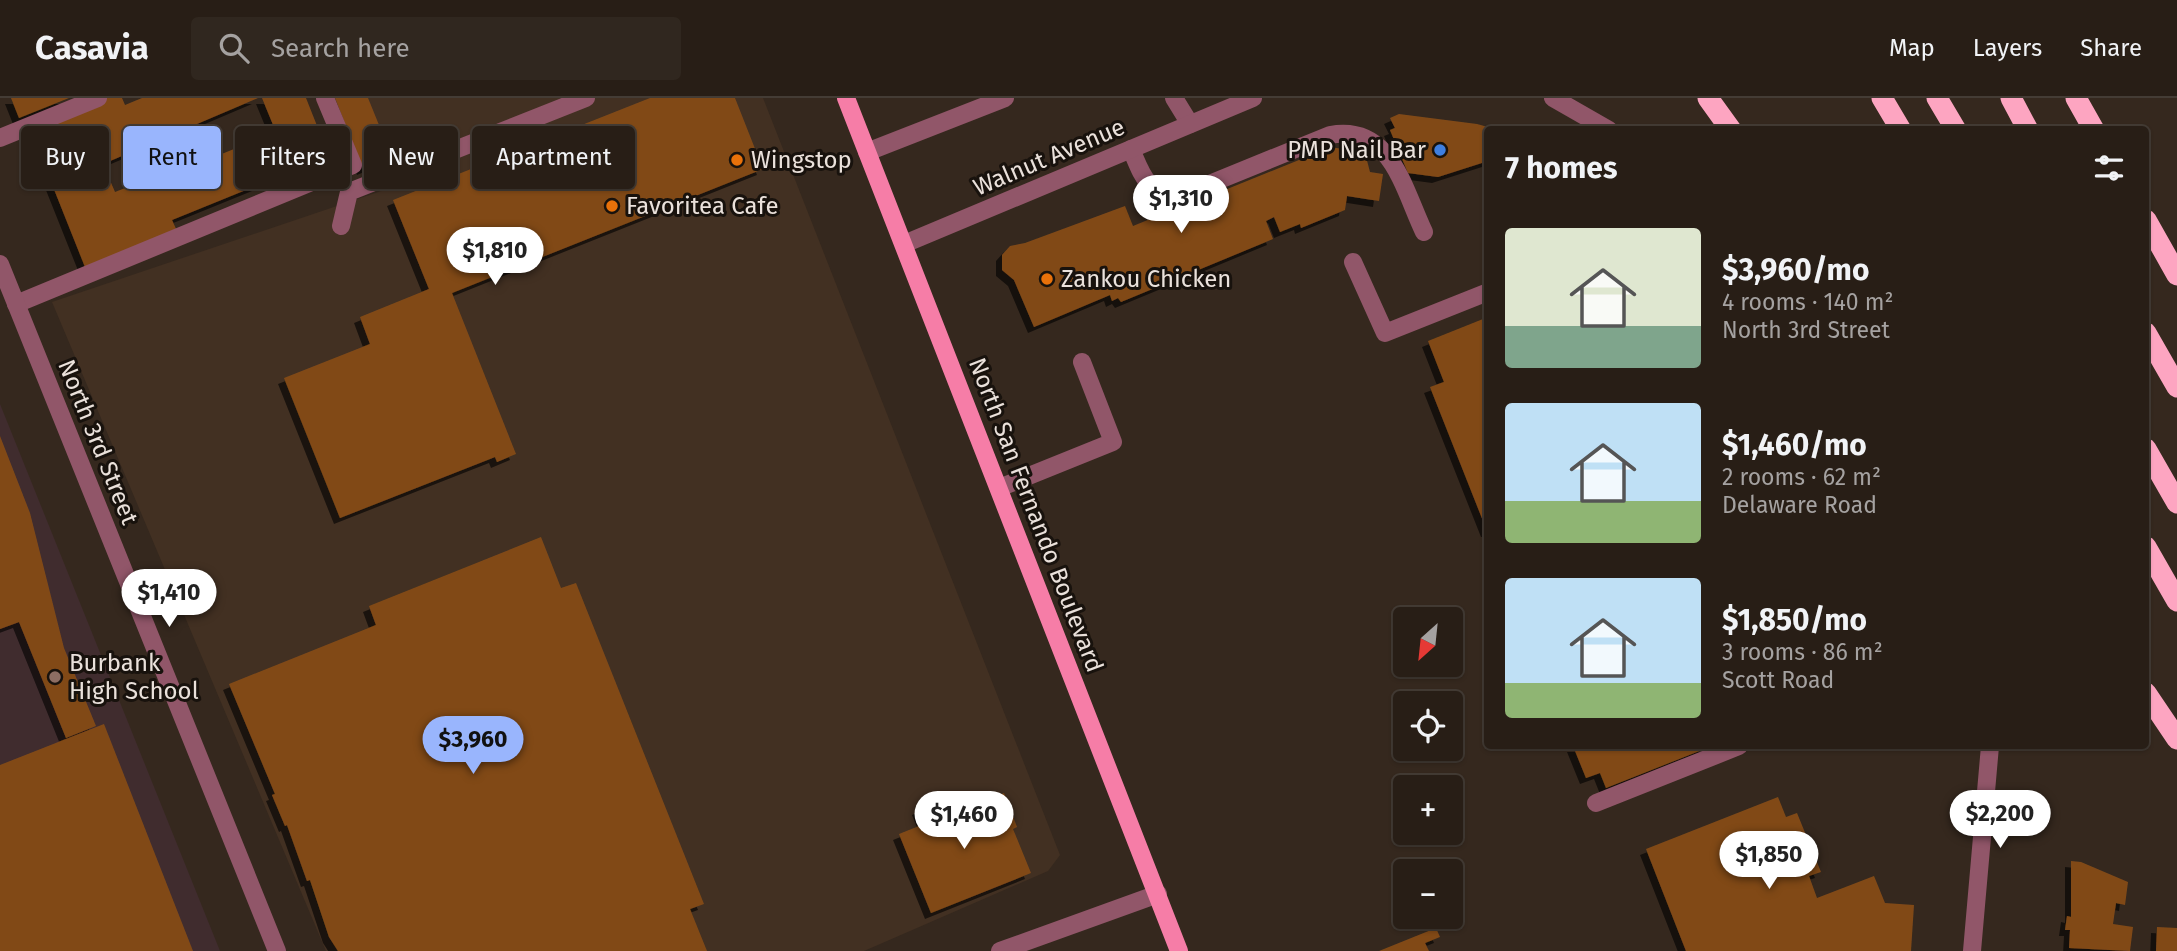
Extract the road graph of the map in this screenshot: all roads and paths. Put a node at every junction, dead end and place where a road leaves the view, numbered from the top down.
1 (98, 98) edge
2 (325, 98) edge
3 (586, 98) edge
4 (846, 98) edge
5 (1004, 98) edge
6 (1174, 98) edge
7 (1253, 98) edge
8 (1553, 98) edge
9 (1708, 98) edge
10 (1882, 98) edge
11 (1937, 98) edge
12 (2011, 98) edge
13 (2077, 98) edge
14 (1190, 124) junction
15 (1600, 126) edge
16 (1728, 126) edge
17 (1899, 126) edge
18 (1954, 126) edge
19 (2026, 126) edge
20 (2092, 126) edge
21 (0, 138) edge
22 (1131, 149) junction
23 (867, 152) junction
24 (2149, 225) edge
25 (341, 226) dead end
26 (1423, 232) dead end
27 (904, 244) junction
28 (1353, 262) dead end
29 (0, 264) edge
30 (2177, 275) edge
31 (1484, 294) edge
32 (16, 303) junction
33 (2149, 338) edge
34 (1082, 362) dead end
35 (2177, 387) edge
36 (2149, 454) edge
37 (999, 488) junction
38 (2177, 503) edge
39 (2149, 552) edge
40 (2177, 601) edge
41 (2149, 697) edge
42 (2177, 739) edge
43 (1732, 749) edge
44 (1990, 749) edge
45 (1597, 803) dead end
46 (1158, 894) junction
47 (277, 951) edge
48 (1000, 951) edge
49 (1179, 951) edge
50 (1972, 951) edge

1 - 21 street
2 - 32 street
3 - 25 street
4 - 23 main road, North San Fernando Boulevard
5 - 23 street
6 - 14 street
7 - 14 street, Walnut Avenue
8 - 15 street
9 - 16 highway
10 - 17 highway
11 - 18 highway
12 - 19 highway
13 - 20 highway
14 - 22 street, Walnut Avenue
22 - 26 street
22 - 27 street, Walnut Avenue
23 - 27 main road, North San Fernando Boulevard
24 - 30 highway
27 - 37 main road, North San Fernando Boulevard
28 - 31 street
29 - 32 street, North 3rd Street
32 - 47 street, North 3rd Street
33 - 35 highway
34 - 37 street
36 - 38 highway
37 - 46 main road, North San Fernando Boulevard
39 - 40 highway
41 - 42 highway
43 - 45 street
44 - 50 street
46 - 48 street
46 - 49 main road, North San Fernando Boulevard

